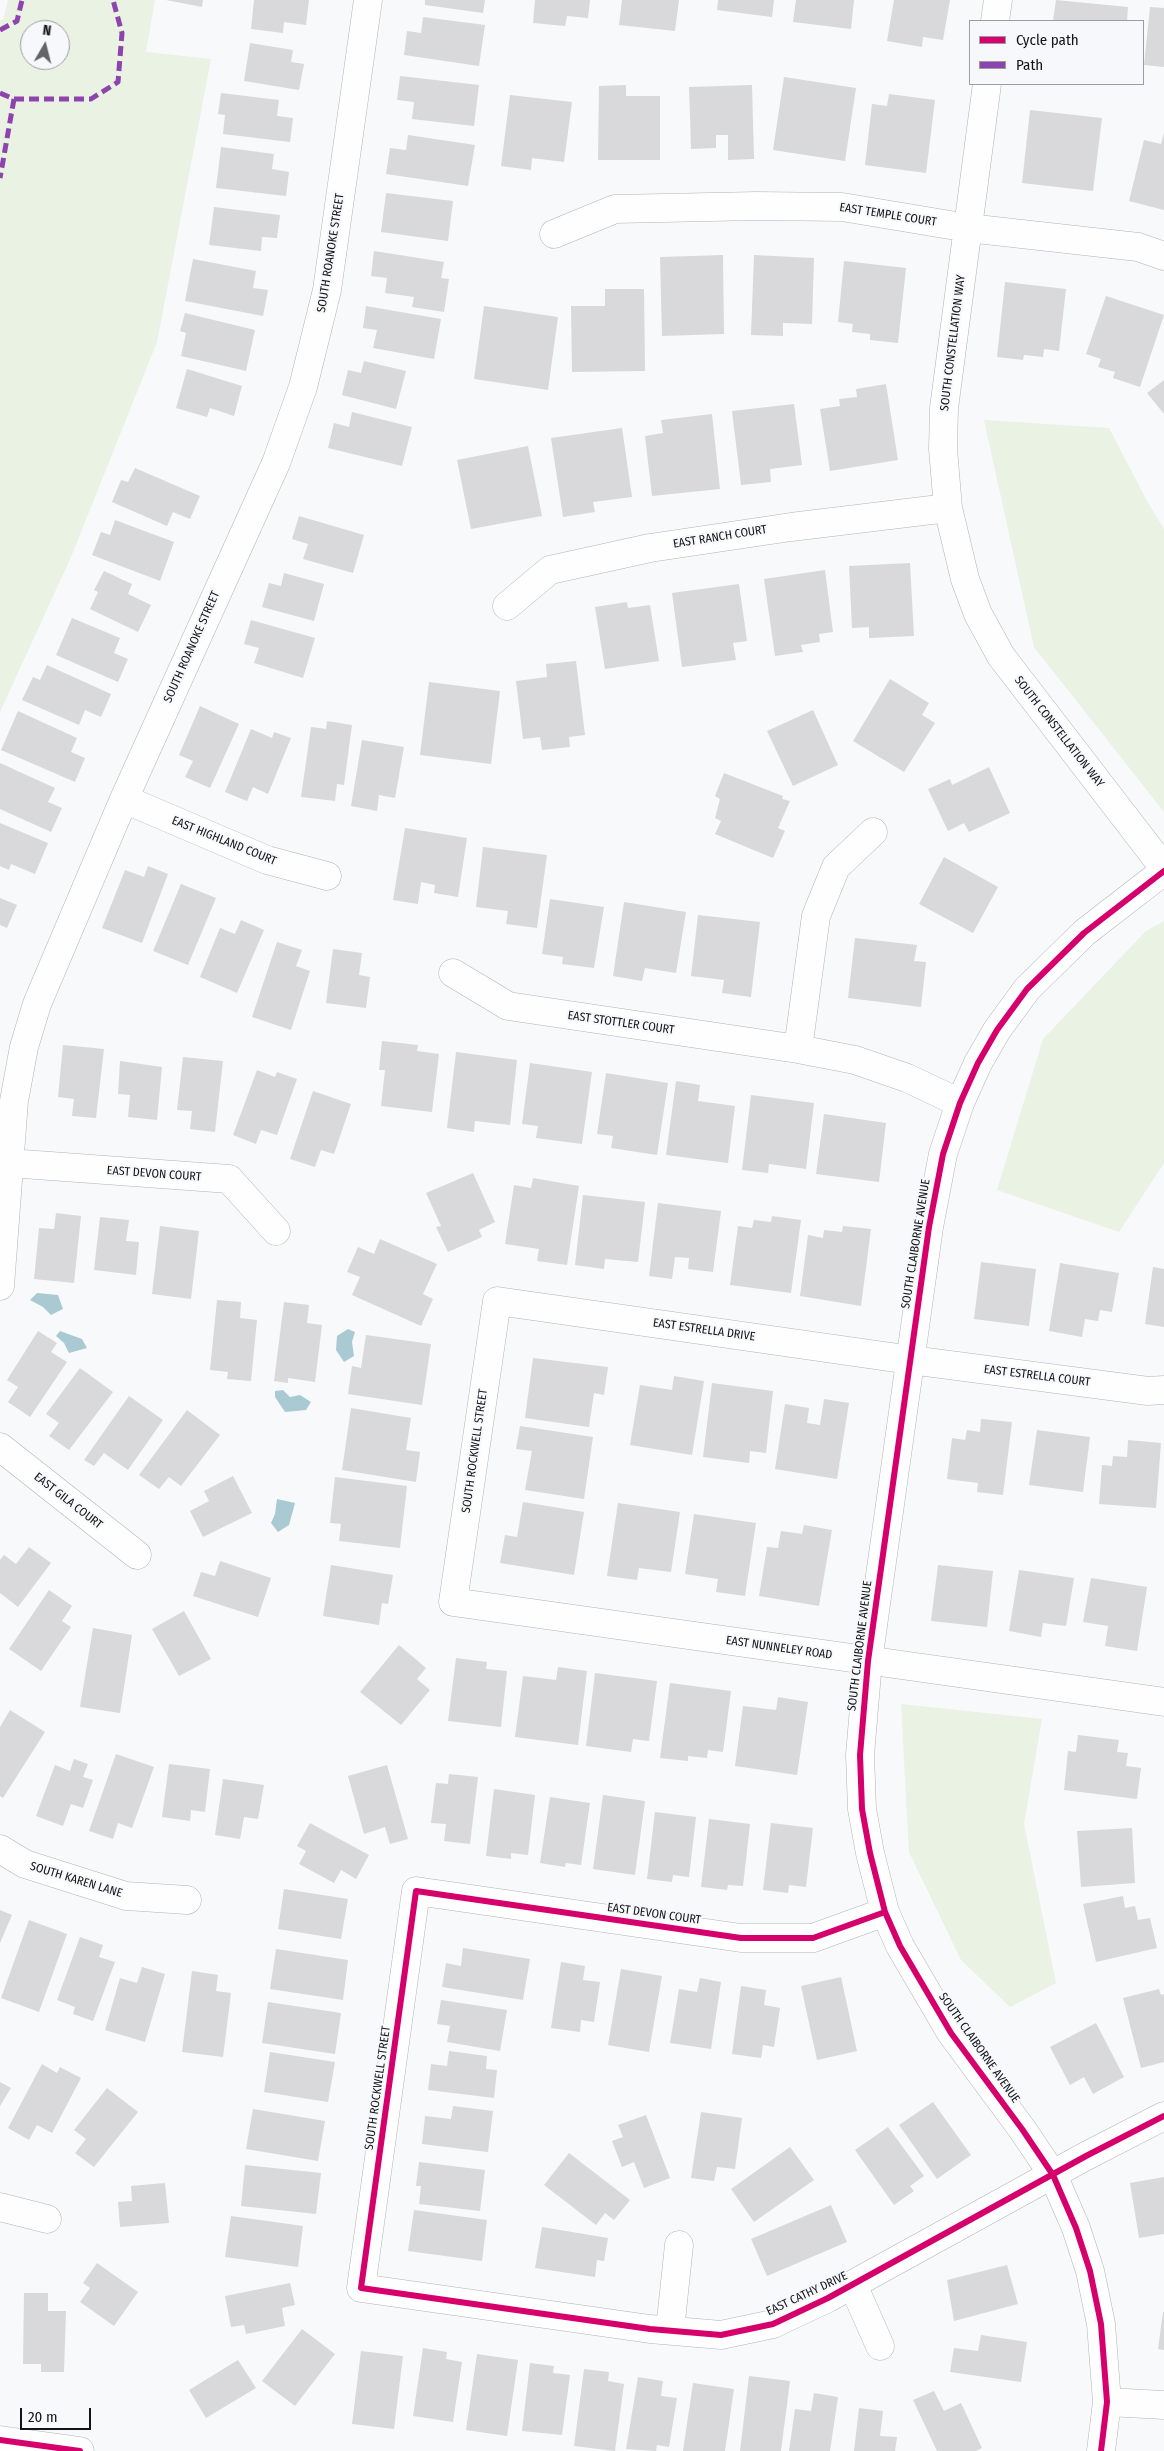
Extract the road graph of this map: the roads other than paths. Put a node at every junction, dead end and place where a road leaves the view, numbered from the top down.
1 (368, 0) edge
2 (998, 0) edge
3 (995, 20) edge
4 (987, 85) edge
5 (968, 228) junction
6 (554, 234) dead end
7 (1164, 256) edge
8 (948, 508) junction
9 (507, 606) dead end
10 (124, 799) junction
11 (873, 832) dead end
12 (1164, 870) edge
13 (327, 876) dead end
14 (453, 973) dead end
15 (798, 1049) junction
16 (960, 1104) junction
17 (9, 1162) junction
18 (276, 1231) dead end
19 (0, 1286) edge
20 (497, 1301) joint
21 (911, 1360) junction
22 (1164, 1390) edge
23 (0, 1448) edge
24 (137, 1555) dead end
25 (453, 1602) joint
26 (868, 1661) junction
27 (1164, 1702) edge
28 (0, 1849) edge
29 (416, 1891) joint
30 (187, 1900) dead end
31 (885, 1912) junction
32 (1164, 2116) edge
33 (1053, 2175) junction
34 (0, 2207) edge
35 (47, 2219) dead end
36 (679, 2245) dead end
37 (852, 2285) junction
38 (362, 2288) joint
39 (670, 2330) junction
40 (880, 2346) dead end
41 (1107, 2402) junction
42 (1164, 2404) edge
43 (0, 2440) edge
44 (40, 2448) edge
45 (80, 2451) edge
46 (1101, 2451) edge

1 - 10 street, SOUTH ROANOKE STREET
2 - 3 street
4 - 5 street, SOUTH CONSTELLATION WAY
5 - 6 street, EAST TEMPLE COURT
5 - 7 street, EAST TEMPLE COURT
5 - 8 street, SOUTH CONSTELLATION WAY
8 - 9 street, EAST RANCH COURT
8 - 12 street, SOUTH CONSTELLATION WAY
10 - 13 street, EAST HIGHLAND COURT
10 - 17 street, SOUTH ROANOKE STREET
11 - 15 street
12 - 16 street, SOUTH CLAIBORNE AVENUE
14 - 15 street, EAST STOTTLER COURT
15 - 16 street, EAST STOTTLER COURT
16 - 21 street, SOUTH CLAIBORNE AVENUE
17 - 18 street, EAST DEVON COURT
17 - 19 street, SOUTH ROANOKE STREET
20 - 21 street, EAST ESTRELLA DRIVE
20 - 25 street, SOUTH ROCKWELL STREET
21 - 22 street, EAST ESTRELLA COURT
21 - 26 street, SOUTH CLAIBORNE AVENUE
23 - 24 street, EAST GILA COURT
25 - 26 street, EAST NUNNELEY ROAD
26 - 27 street, EAST NUNNELEY ROAD
26 - 31 street, SOUTH CLAIBORNE AVENUE
28 - 30 street, SOUTH KAREN LANE
29 - 31 street, EAST DEVON COURT
29 - 38 street, SOUTH ROCKWELL STREET
31 - 33 street, SOUTH CLAIBORNE AVENUE
32 - 33 street, EAST CATHY DRIVE
33 - 37 street, EAST CATHY DRIVE
33 - 41 street, SOUTH CLAIBORNE AVENUE
34 - 35 street
36 - 39 street
37 - 39 street, EAST CATHY DRIVE
37 - 40 street, EAST CATHY DRIVE
38 - 39 street, EAST CATHY DRIVE
41 - 42 street
41 - 46 street, SOUTH CLAIBORNE AVENUE
43 - 44 street
44 - 45 street

